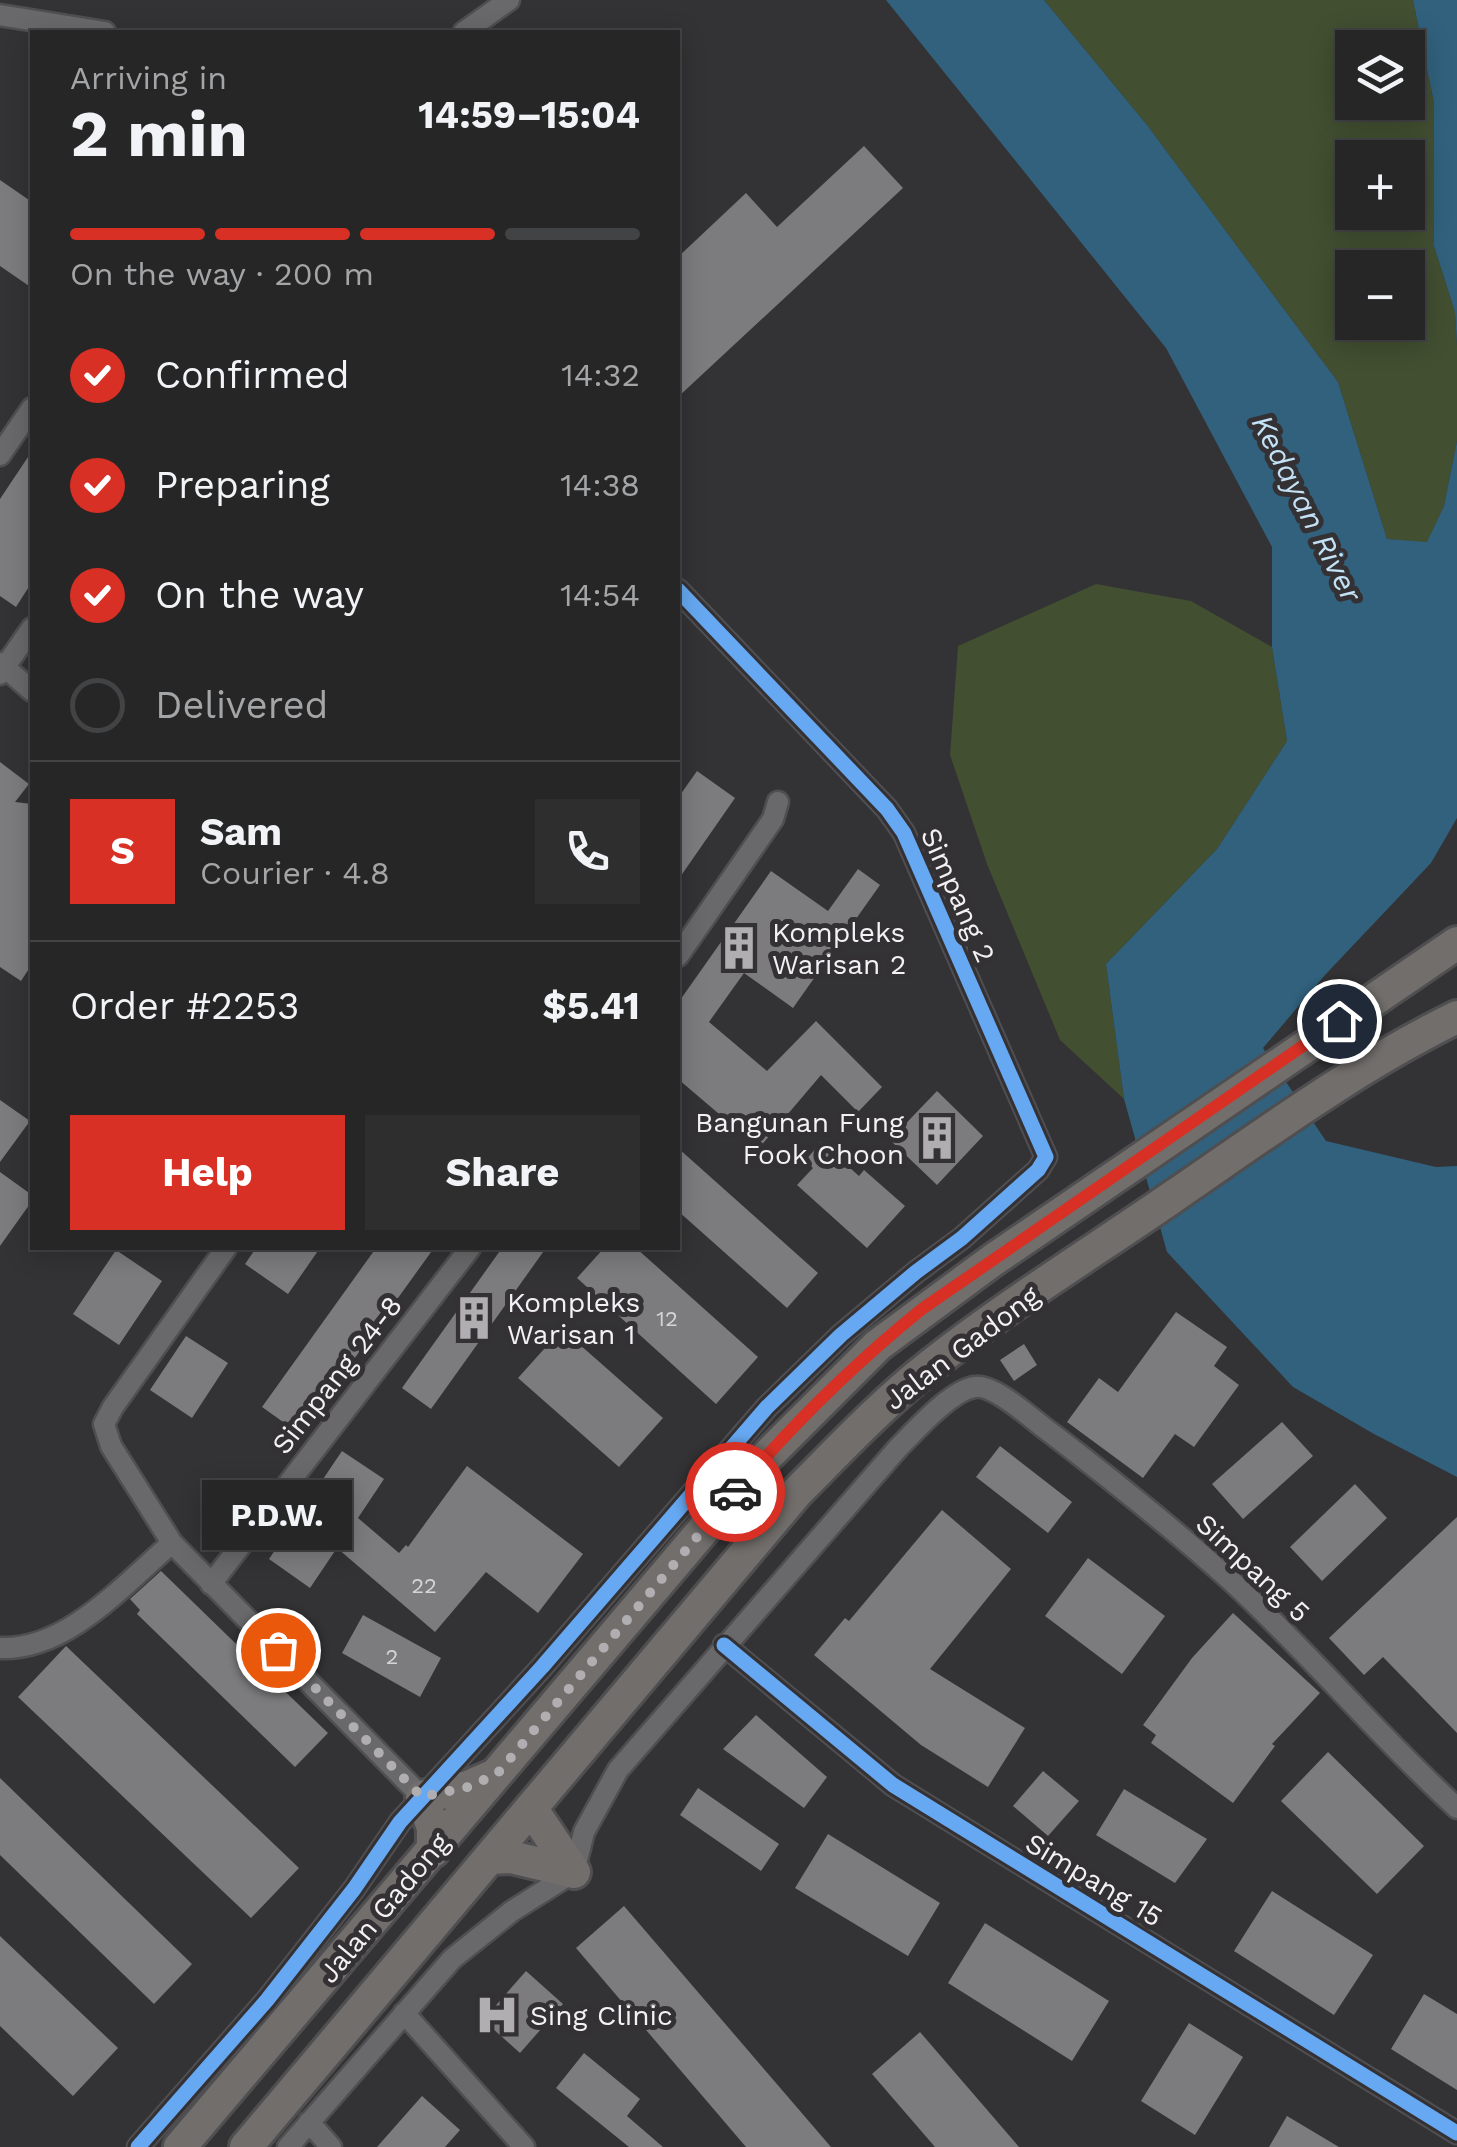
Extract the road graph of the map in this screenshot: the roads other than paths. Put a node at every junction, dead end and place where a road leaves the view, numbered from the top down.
1 (510, 0) edge
2 (0, 15) edge
3 (93, 30) edge
4 (467, 30) edge
5 (30, 411) edge
6 (0, 455) edge
7 (680, 592) edge
8 (30, 631) edge
9 (2, 668) edge
10 (30, 689) edge
11 (778, 802) dead end
12 (1445, 949) edge
13 (680, 953) edge
14 (1457, 1016) edge
15 (225, 1250) edge
16 (468, 1250) edge
17 (172, 1543) junction
18 (212, 1584) junction
19 (724, 1645) junction
20 (0, 1648) edge
21 (497, 1774) junction
22 (422, 1797) junction
23 (531, 1808) junction
24 (1457, 1808) edge
25 (433, 1850) junction
26 (490, 1858) junction
27 (574, 1872) junction
28 (404, 2013) junction
29 (309, 2122) junction
30 (1457, 2133) edge
31 (138, 2147) edge
32 (180, 2147) edge
33 (246, 2147) edge
34 (288, 2147) edge
35 (331, 2147) edge
36 (524, 2147) edge

1 - 4 street
2 - 3 street
5 - 6 street
7 - 22 street, Simpang 2
8 - 9 street
9 - 10 street
11 - 13 street
12 - 21 main road, Jalan Gadong
14 - 23 main road, Jalan Gadong
15 - 17 street
16 - 18 street, Simpang 24-8
17 - 18 street
17 - 20 street
18 - 22 street
19 - 24 street, Simpang 5
19 - 27 street
19 - 30 street, Simpang 15
21 - 22 main road
21 - 25 main road, Jalan Gadong
22 - 25 main road
22 - 31 street
23 - 26 main road, Jalan Gadong
23 - 27 main road
25 - 32 main road, Jalan Gadong
26 - 27 main road
26 - 33 main road, Jalan Gadong
27 - 28 street
28 - 29 street
28 - 36 street
29 - 34 street
29 - 35 street

